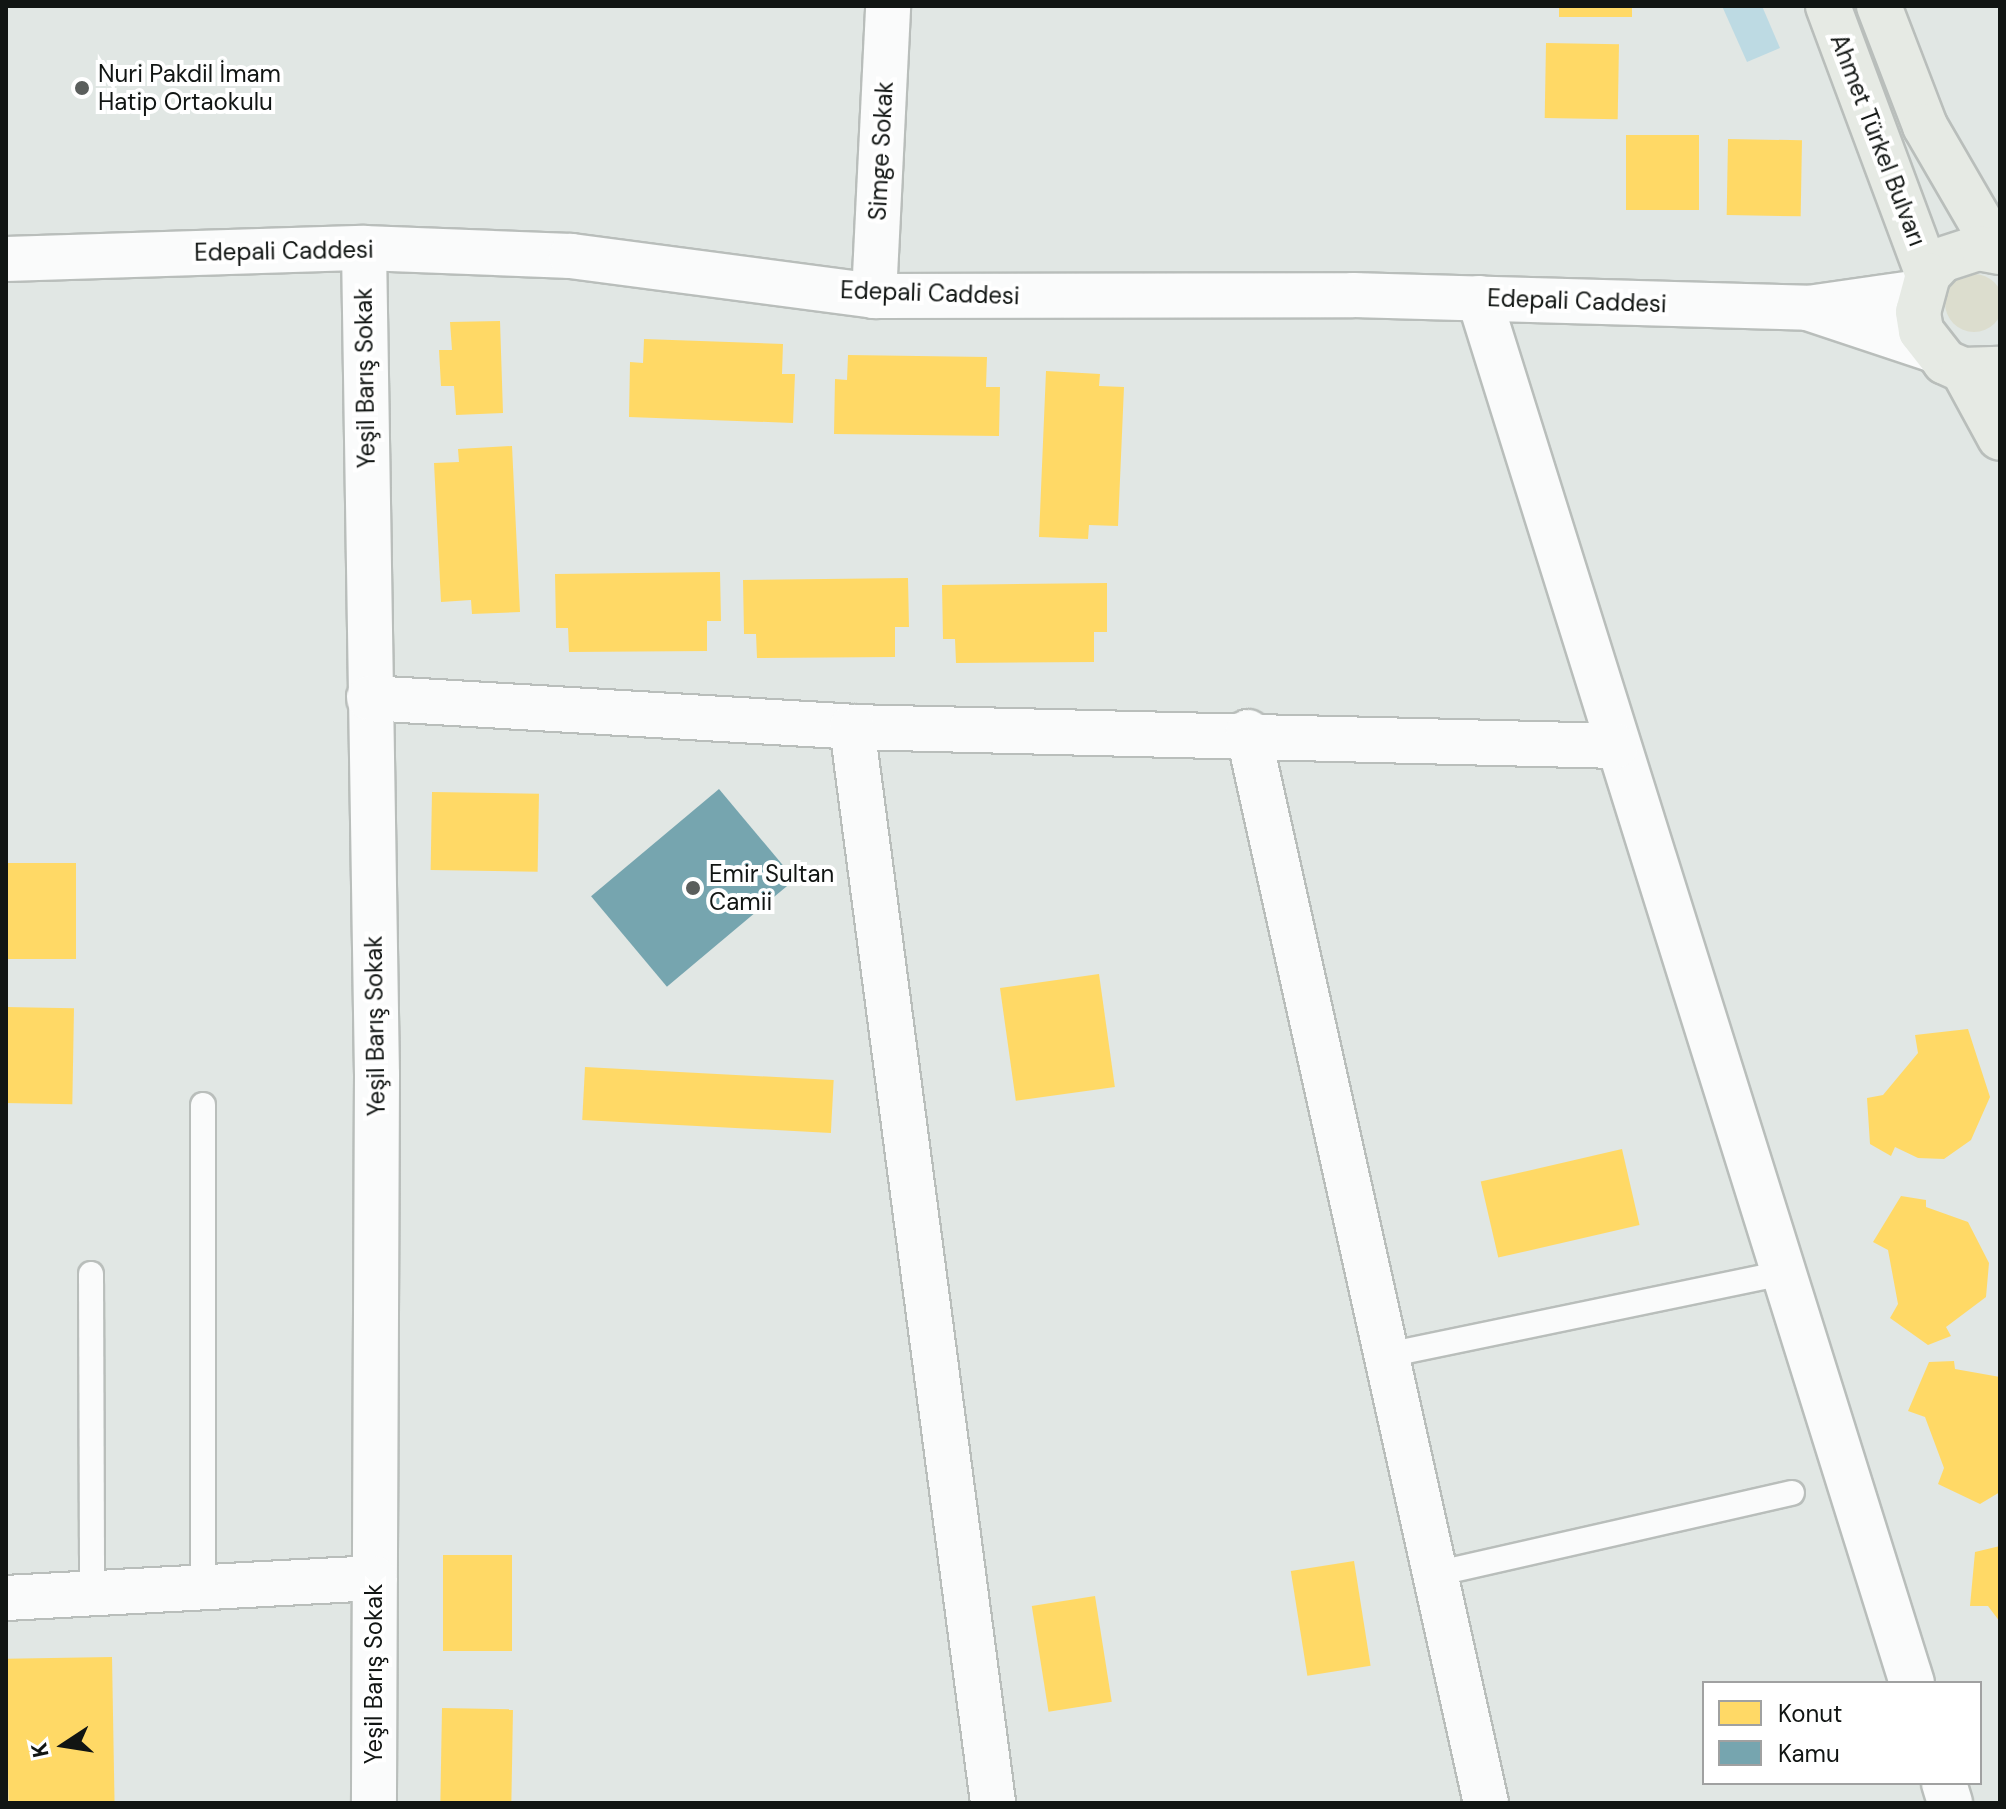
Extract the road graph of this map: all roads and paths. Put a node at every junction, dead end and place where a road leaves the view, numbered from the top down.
1 (888, 6) edge
2 (1828, 6) edge
3 (1879, 6) edge
4 (364, 248) junction
5 (1999, 251) edge
6 (6, 259) edge
7 (1924, 284) junction
8 (874, 296) junction
9 (1479, 298) junction
10 (1808, 308) junction
11 (1965, 362) edge
12 (2000, 438) edge
13 (369, 698) junction
14 (852, 727) junction
15 (1248, 732) junction
16 (1616, 746) junction
17 (203, 1105) dead end
18 (1782, 1273) junction
19 (91, 1274) dead end
20 (1406, 1351) dead end
21 (1792, 1493) dead end
22 (1435, 1574) junction
23 (374, 1578) junction
24 (203, 1588) junction
25 (92, 1594) junction
26 (6, 1598) edge
27 (1911, 1681) edge
28 (374, 1803) edge
29 (993, 1803) edge
30 (1486, 1803) edge

1 - 8 street, Simge Sokak
2 - 7 main road, Ahmet Türkel Bulvarı
3 - 5 main road, Ahmet Türkel Bulvarı
4 - 6 street, Edepali Caddesi
4 - 8 street, Edepali Caddesi
4 - 13 street, Yeşil Barış Sokak
5 - 7 main road
7 - 10 street
7 - 11 main road, Ahmet Türkel Bulvarı
8 - 9 street, Edepali Caddesi
9 - 10 street, Edepali Caddesi
9 - 16 street
10 - 11 street
11 - 12 main road
13 - 14 street
13 - 23 street, Yeşil Barış Sokak
14 - 15 street
14 - 29 street
15 - 16 street
15 - 22 street
16 - 18 street
17 - 24 lane
18 - 20 lane
18 - 27 street
19 - 25 lane
21 - 22 lane
22 - 30 street
23 - 24 street
23 - 28 street, Yeşil Barış Sokak
24 - 25 street
25 - 26 street

